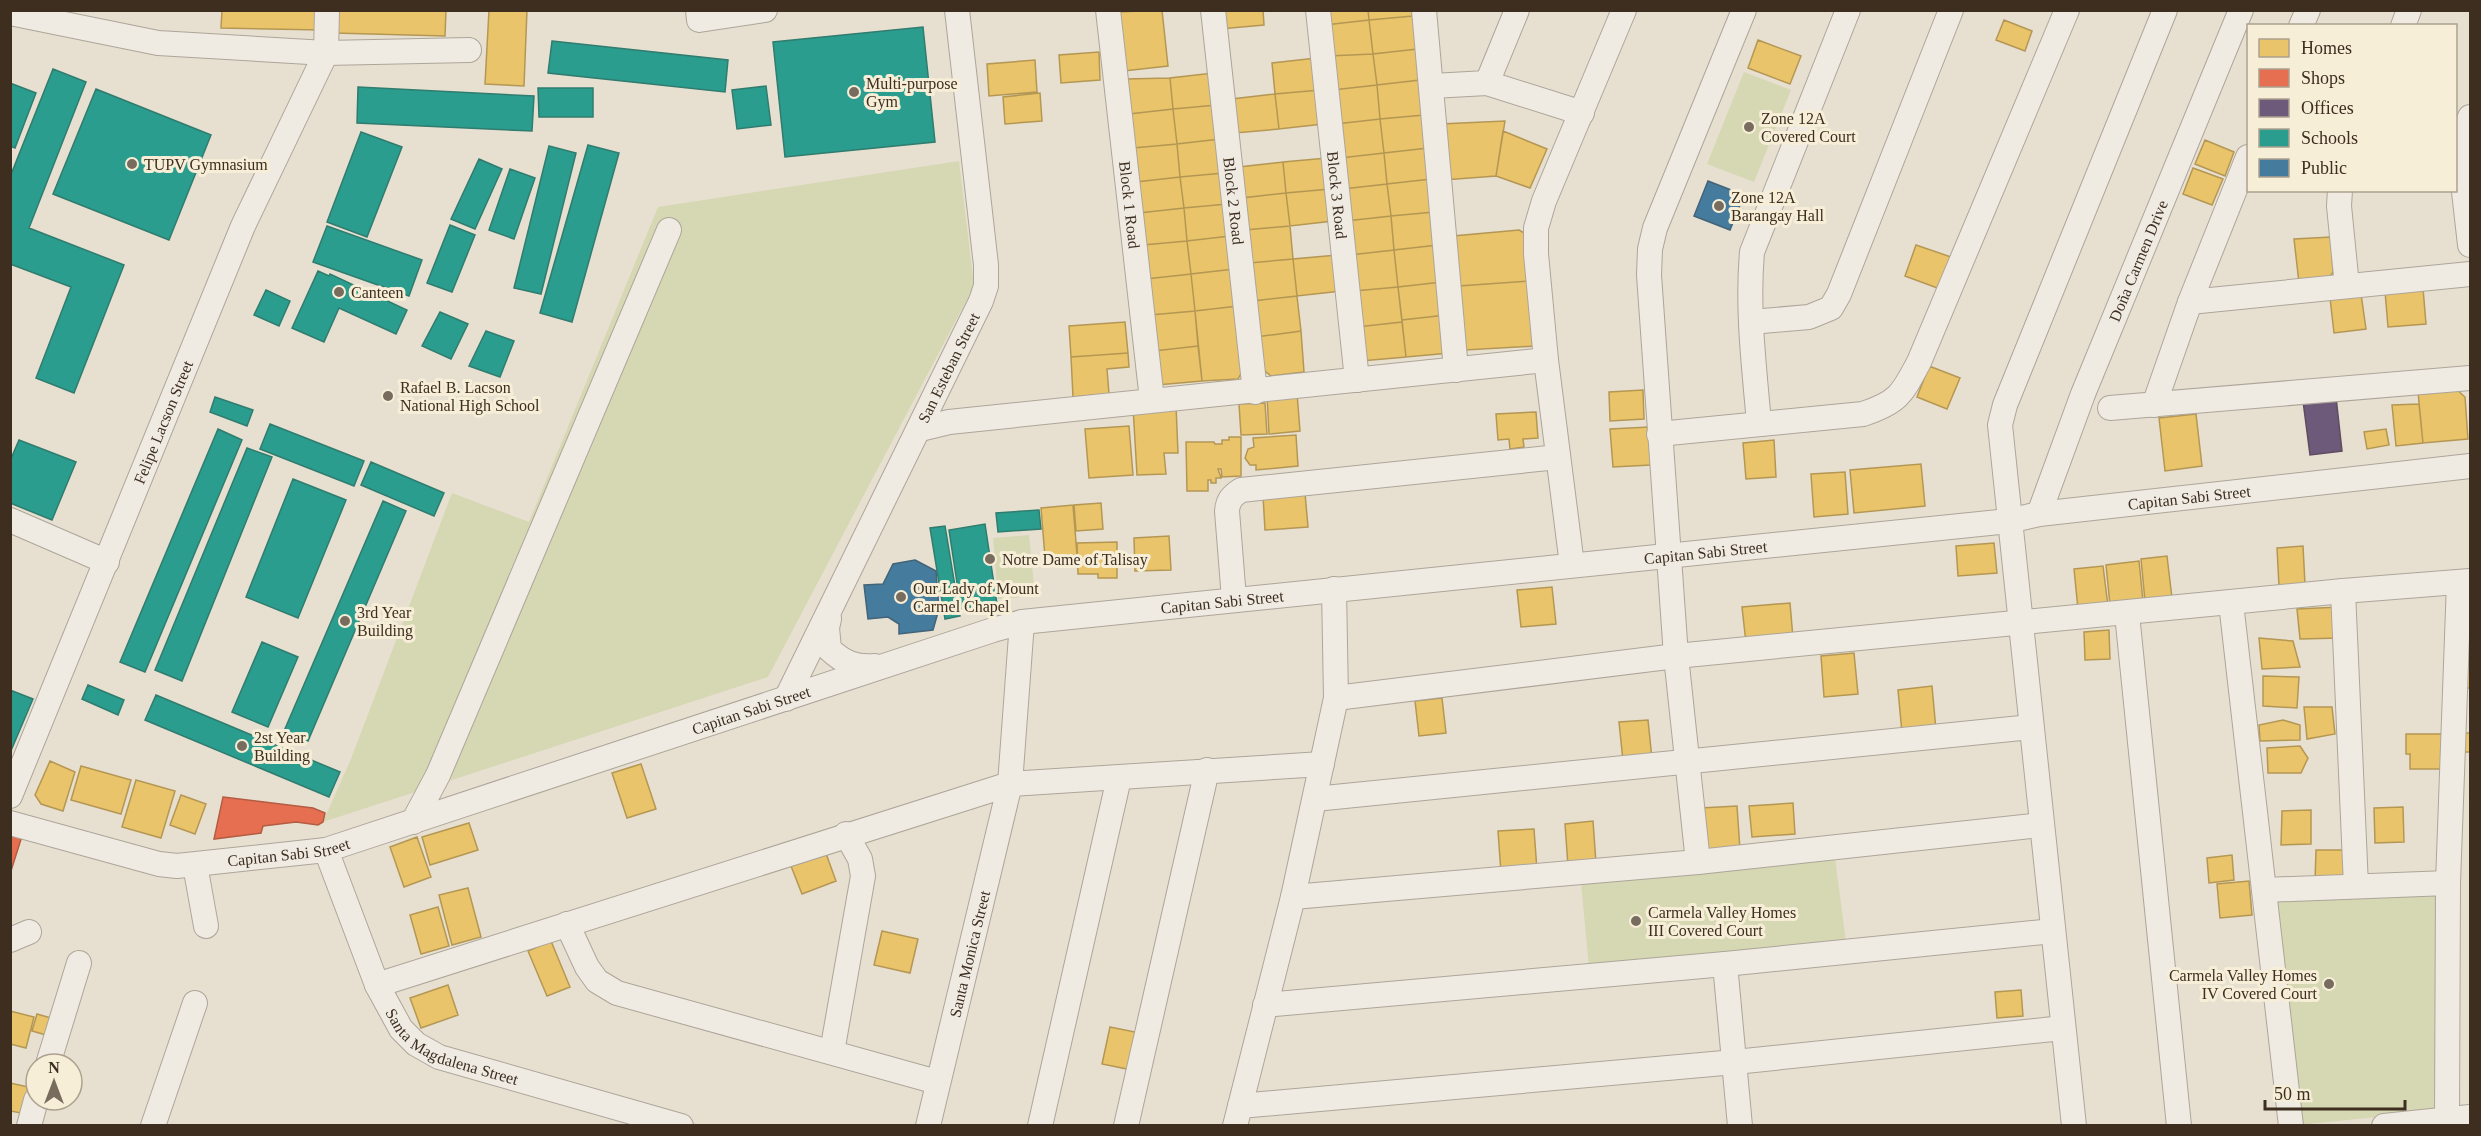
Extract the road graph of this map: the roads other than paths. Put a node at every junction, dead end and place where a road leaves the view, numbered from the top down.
1 (327, 10) edge
2 (698, 10) edge
3 (765, 10) edge
4 (957, 10) edge
5 (1108, 10) edge
6 (1213, 10) edge
7 (1318, 10) edge
8 (1424, 10) edge
9 (1516, 10) edge
10 (1624, 10) edge
11 (1744, 10) edge
12 (1848, 10) edge
13 (1951, 10) edge
14 (2067, 10) edge
15 (2165, 10) edge
16 (2241, 10) edge
17 (10, 13) edge
18 (469, 50) dead end
19 (326, 53) junction
20 (1487, 83) junction
21 (1432, 87) junction
22 (1582, 113) junction
23 (2470, 117) edge
24 (2247, 160) edge
25 (2467, 175) edge
26 (2340, 192) edge
27 (669, 230) dead end
28 (2470, 245) edge
29 (2470, 274) edge
30 (2347, 286) junction
31 (2190, 302) junction
32 (1751, 322) junction
33 (1546, 360) junction
34 (1456, 370) junction
35 (2470, 378) edge
36 (1356, 380) junction
37 (1255, 392) junction
38 (1152, 400) junction
39 (2154, 405) junction
40 (2110, 408) dead end
41 (1759, 423) junction
42 (920, 429) junction
43 (1659, 434) junction
44 (1558, 457) junction
45 (2470, 466) edge
46 (2039, 514) junction
47 (10, 520) edge
48 (2008, 521) junction
49 (1668, 555) junction
50 (107, 562) junction
51 (1572, 565) junction
52 (2465, 582) edge
53 (1334, 589) junction
54 (2343, 591) junction
55 (1233, 600) junction
56 (2231, 603) junction
57 (831, 607) junction
58 (2127, 614) junction
59 (1022, 622) junction
60 (2020, 624) junction
61 (1676, 656) junction
62 (886, 665) junction
63 (1336, 698) junction
64 (786, 699) junction
65 (2031, 727) junction
66 (1688, 760) junction
67 (1322, 764) junction
68 (1207, 770) junction
69 (1119, 778) junction
70 (1010, 784) junction
71 (10, 796) edge
72 (1315, 799) junction
73 (413, 822) junction
74 (10, 823) edge
75 (2041, 825) junction
76 (846, 834) junction
77 (326, 850) junction
78 (1698, 862) junction
79 (195, 865) junction
80 (2448, 883) junction
81 (2356, 886) junction
82 (2264, 890) junction
83 (1293, 897) junction
84 (567, 924) junction
85 (206, 926) dead end
86 (2053, 931) junction
87 (79, 963) dead end
88 (1725, 964) junction
89 (377, 985) junction
90 (195, 1003) dead end
91 (1265, 1005) junction
92 (2063, 1028) junction
93 (52, 1052) edge
94 (832, 1052) junction
95 (1735, 1062) junction
96 (937, 1082) junction
97 (1238, 1116) edge
98 (2470, 1117) edge
99 (2447, 1120) junction
100 (153, 1125) edge
101 (681, 1125) edge
102 (928, 1125) edge
103 (1040, 1125) edge
104 (1126, 1125) edge
105 (1740, 1125) edge
106 (2074, 1125) edge
107 (2179, 1125) edge
108 (2291, 1125) edge
109 (2384, 1125) edge

1 - 19 street
2 - 3 street
4 - 42 street, San Esteban Street
5 - 38 street, Block 1 Road
6 - 37 street, Block 2 Road
7 - 36 street, Block 3 Road
8 - 21 street
9 - 20 street
10 - 22 street
11 - 43 street
12 - 32 street
13 - 32 street
14 - 41 street
15 - 48 street
16 - 46 street, Doña Carmen Drive
17 - 19 street
18 - 19 street
19 - 50 street, Felipe Lacson Street
20 - 21 street
20 - 22 street
21 - 34 street
22 - 33 street
23 - 25 street
24 - 31 street
25 - 28 street
26 - 30 street
27 - 73 street
29 - 30 street
30 - 31 street
31 - 39 street
32 - 41 street
33 - 34 street
33 - 44 street
34 - 36 street
35 - 39 street
36 - 37 street
37 - 38 street
38 - 42 street
39 - 40 street
41 - 43 street
42 - 57 street, San Esteban Street
43 - 49 street
44 - 51 street
44 - 55 street
45 - 46 street, Capitan Sabi Street
46 - 48 street, Capitan Sabi Street
47 - 50 street
48 - 49 street, Capitan Sabi Street
48 - 60 street
49 - 51 street, Capitan Sabi Street
49 - 61 street
50 - 71 street, Felipe Lacson Street
51 - 53 street, Capitan Sabi Street
52 - 54 street
52 - 80 street
53 - 55 street, Capitan Sabi Street
53 - 63 street
54 - 56 street
54 - 81 street
55 - 59 street, Capitan Sabi Street
56 - 58 street
56 - 82 street
57 - 62 street
57 - 64 street, San Esteban Street
58 - 60 street
58 - 107 street
59 - 62 street, Capitan Sabi Street
59 - 70 street, Santa Monica Street
60 - 61 street
60 - 65 street
61 - 63 street
61 - 66 street
62 - 64 street, Capitan Sabi Street
63 - 67 street
64 - 73 street, Capitan Sabi Street
65 - 66 street
65 - 75 street
66 - 72 street
66 - 78 street
67 - 68 street
67 - 72 street
68 - 69 street
68 - 104 street
69 - 70 street
69 - 103 street
70 - 76 street
70 - 96 street, Santa Monica Street
72 - 83 street
73 - 77 street, Capitan Sabi Street
74 - 79 street, Capitan Sabi Street
75 - 78 street
75 - 86 street
76 - 84 street
76 - 94 street
77 - 79 street, Capitan Sabi Street
77 - 89 street, Santa Magdalena Street
78 - 83 street
79 - 85 street
80 - 81 street
80 - 99 street
81 - 82 street
82 - 108 street
83 - 91 street
84 - 89 street
84 - 94 street
86 - 88 street
86 - 92 street
87 - 93 street
88 - 91 street
88 - 95 street
89 - 101 street, Santa Magdalena Street
90 - 100 street
91 - 97 street
92 - 95 street
92 - 106 street
94 - 96 street
95 - 97 street
95 - 105 street
96 - 102 street, Santa Monica Street
98 - 99 street
99 - 109 street

